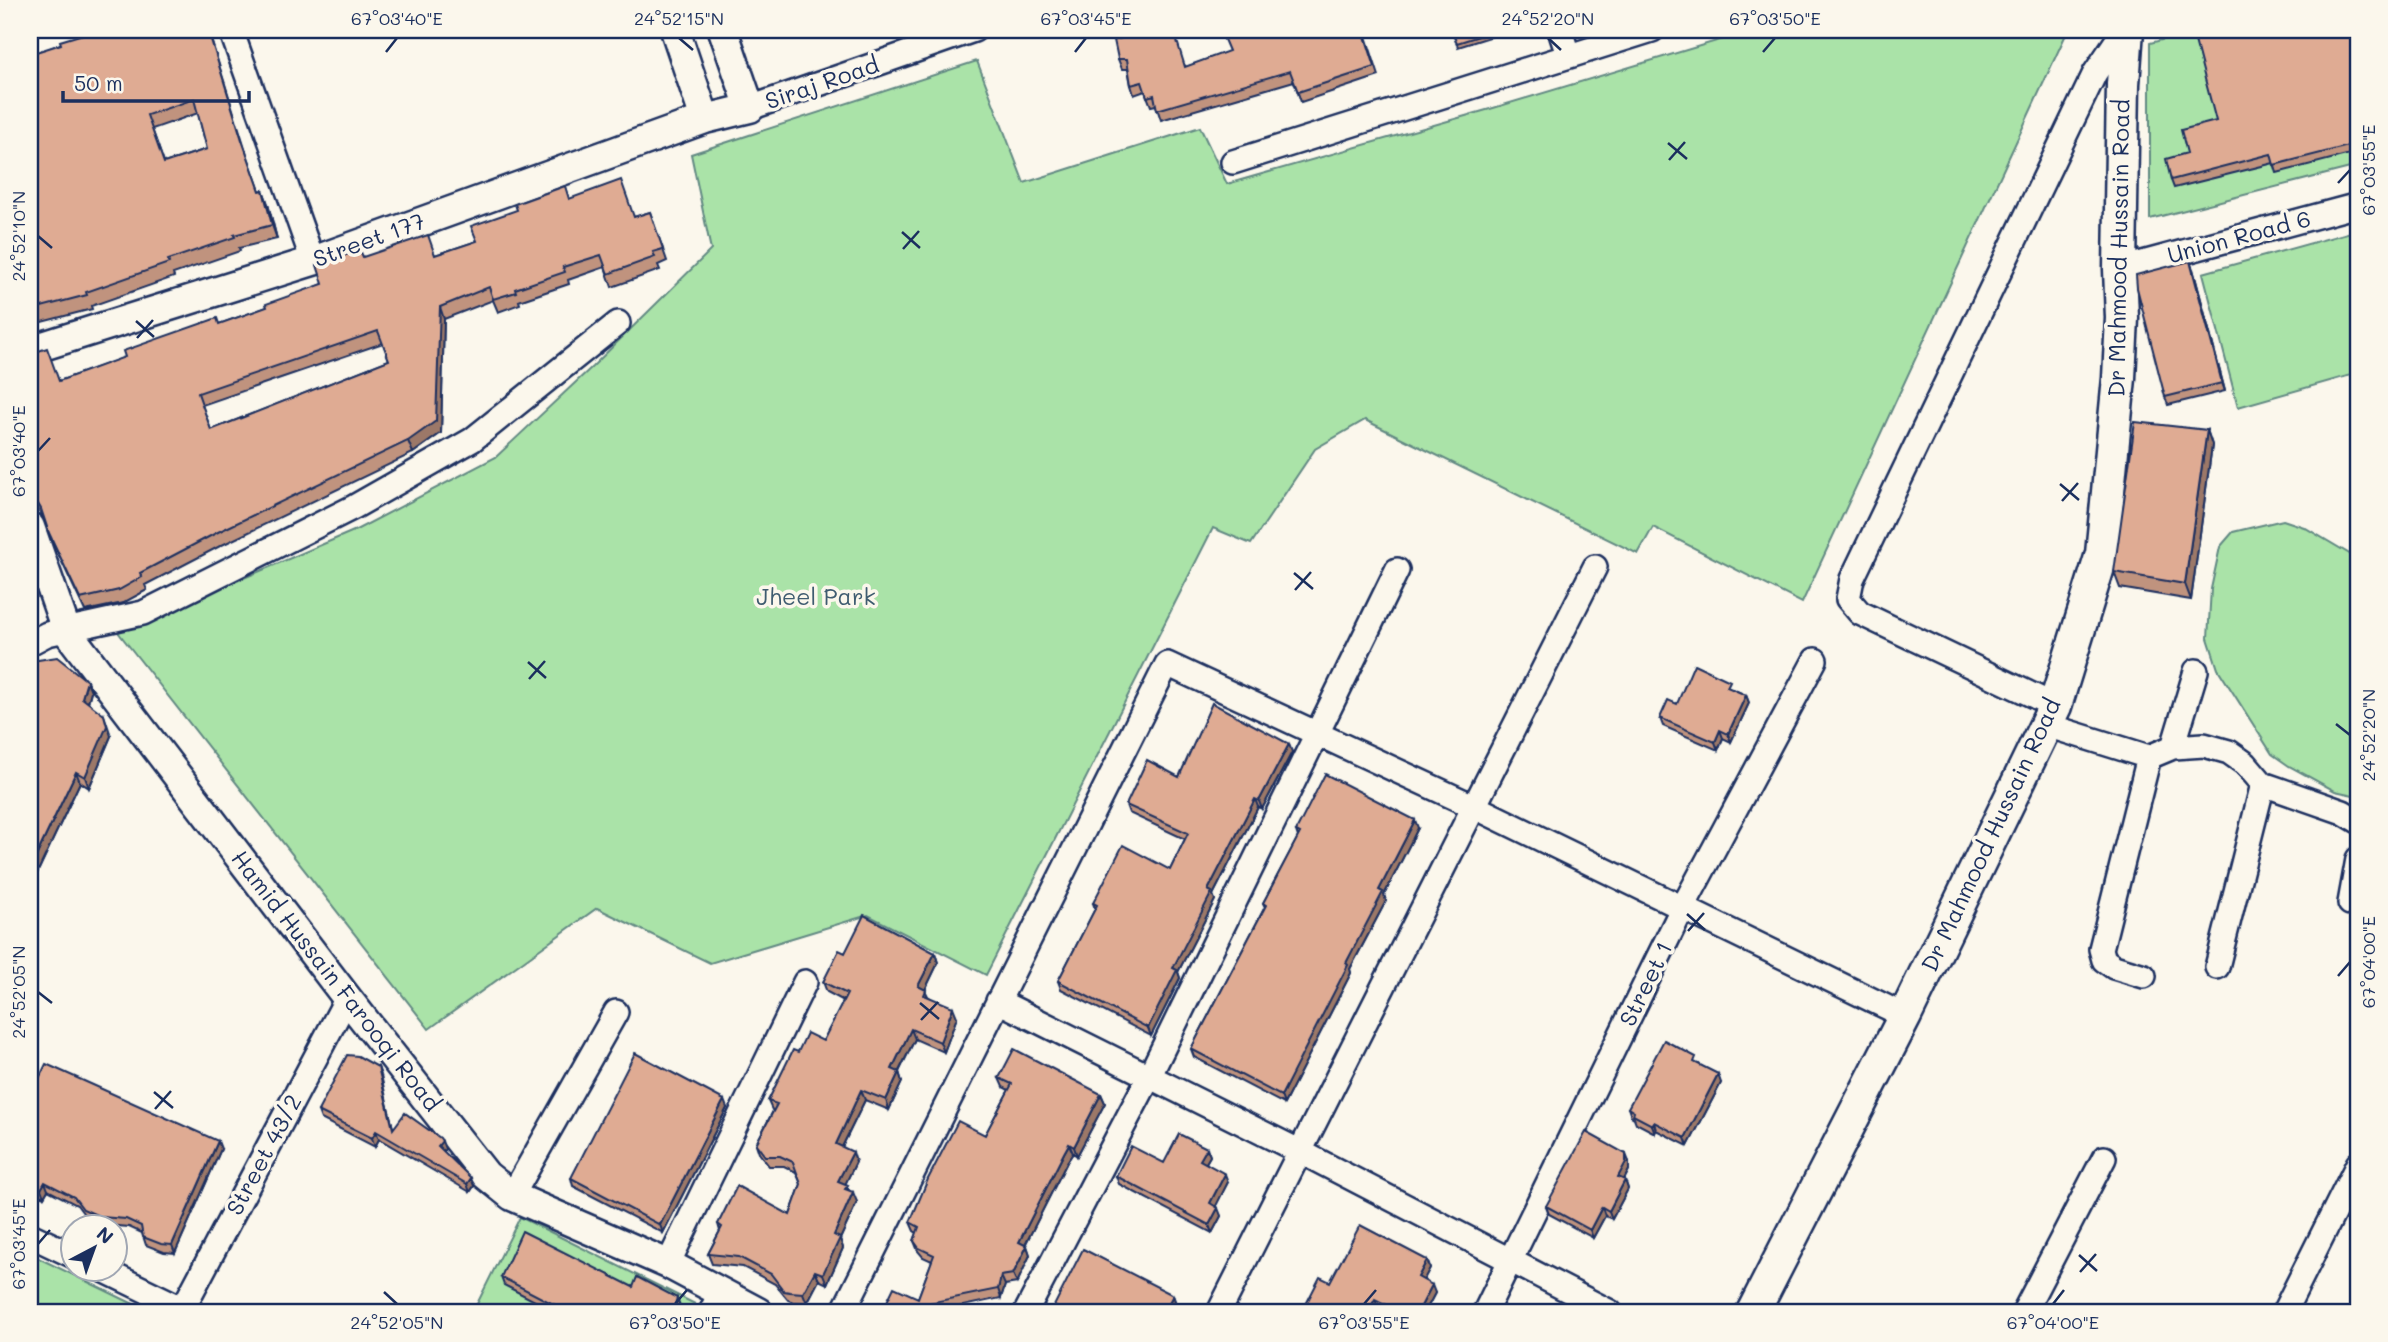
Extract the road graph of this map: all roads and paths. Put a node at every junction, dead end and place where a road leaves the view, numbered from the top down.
1 (84, 30) edge
2 (231, 30) edge
3 (675, 30) edge
4 (723, 30) edge
5 (974, 30) edge
6 (1560, 30) edge
7 (1652, 30) edge
8 (2125, 30) edge
9 (30, 49) edge
10 (1568, 55) junction
11 (750, 108) junction
12 (705, 119) junction
13 (1233, 162) dead end
14 (2358, 205) edge
15 (313, 261) junction
16 (2120, 269) junction
17 (618, 323) dead end
18 (30, 350) edge
19 (30, 527) edge
20 (1595, 567) dead end
21 (1397, 570) dead end
22 (66, 630) junction
23 (30, 643) edge
24 (1815, 660) dead end
25 (2196, 671) dead end
26 (2050, 716) junction
27 (1318, 733) junction
28 (2173, 747) junction
29 (2149, 757) junction
30 (2263, 784) junction
31 (1473, 806) junction
32 (2358, 821) edge
33 (2358, 859) edge
34 (2350, 904) dead end
35 (1683, 907) junction
36 (2217, 967) dead end
37 (2144, 975) dead end
38 (805, 982) dead end
39 (347, 998) junction
40 (998, 1001) junction
41 (616, 1012) dead end
42 (1905, 1016) junction
43 (1149, 1077) junction
44 (1301, 1152) junction
45 (2104, 1158) dead end
46 (2358, 1164) edge
47 (512, 1196) junction
48 (30, 1235) edge
49 (60, 1249) edge
50 (1511, 1261) junction
51 (668, 1264) junction
52 (125, 1282) edge
53 (716, 1303) edge
54 (184, 1311) edge
55 (758, 1312) edge
56 (843, 1312) edge
57 (1027, 1312) edge
58 (1219, 1312) edge
59 (1485, 1312) edge
60 (1610, 1312) edge
61 (1753, 1312) edge
62 (2024, 1312) edge
63 (2284, 1312) edge

1 - 9 street
2 - 15 street
3 - 12 street
4 - 11 street
5 - 11 street, Siraj Road
6 - 10 street
7 - 10 street
8 - 16 main road, Dr Mahmood Hussain Road
8 - 26 street
10 - 13 street
11 - 12 street, Street 177
12 - 15 street, Street 177
14 - 16 street, Union Road 6
15 - 18 street, Street 177
16 - 26 main road, Dr Mahmood Hussain Road
17 - 22 street
19 - 22 street, Hamid Hussain Farooqi Road
20 - 31 street
21 - 27 street
22 - 23 street
22 - 39 street, Hamid Hussain Farooqi Road
24 - 35 street, Street 1
25 - 28 street
26 - 29 street
26 - 42 main road, Dr Mahmood Hussain Road
27 - 31 street
27 - 40 street
27 - 43 street
28 - 29 street
28 - 30 street
29 - 37 street
30 - 32 street
30 - 36 street
31 - 35 street
31 - 44 street
33 - 34 street
35 - 42 street
35 - 50 street, Street 1
38 - 51 street
39 - 47 street, Hamid Hussain Farooqi Road
39 - 54 street, Street 43/2
40 - 43 street
40 - 56 street
41 - 47 street
42 - 61 main road, Dr Mahmood Hussain Road
43 - 44 street
43 - 57 street
44 - 50 street
44 - 58 street
45 - 62 street
46 - 63 street
47 - 51 street, Hamid Hussain Farooqi Road
48 - 49 street
50 - 59 street, Street 1
50 - 60 street
51 - 53 street, Hamid Hussain Farooqi Road
52 - 54 street
53 - 55 street, Hamid Hussain Farooqi Road

